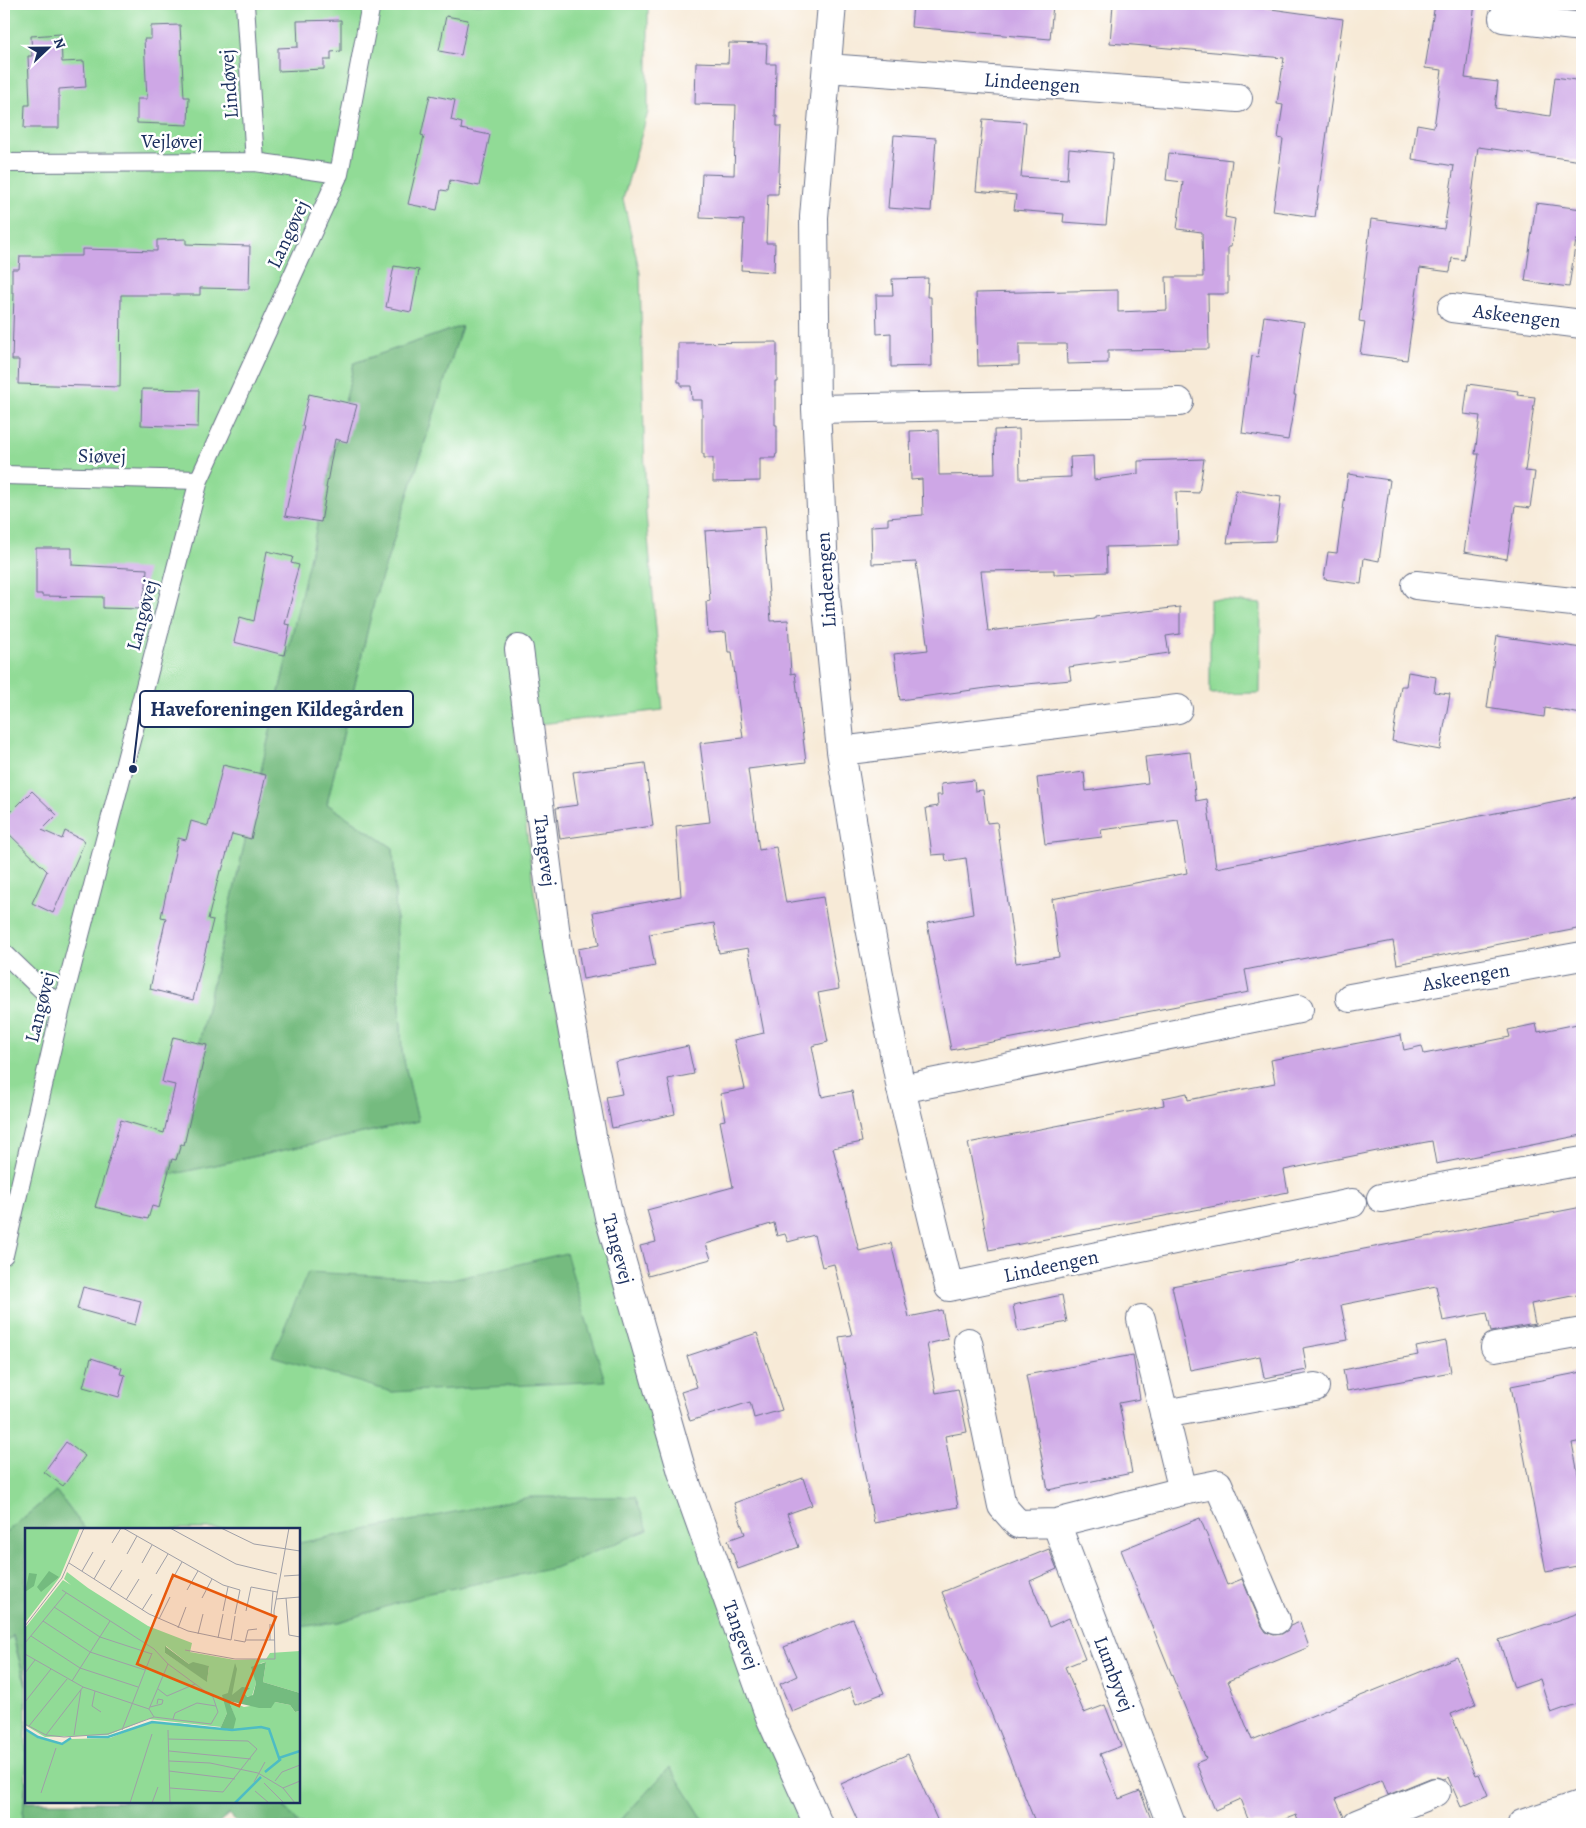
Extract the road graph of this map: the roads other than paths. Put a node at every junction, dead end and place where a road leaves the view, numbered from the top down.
1 (245, 4) edge
2 (372, 4) edge
3 (832, 4) edge
4 (1503, 18) dead end
5 (1582, 27) edge
6 (827, 68) junction
7 (1238, 98) dead end
8 (255, 162) junction
9 (4, 163) edge
10 (339, 174) junction
11 (1452, 308) dead end
12 (1582, 324) edge
13 (1179, 402) dead end
14 (816, 409) junction
15 (4, 475) edge
16 (199, 480) junction
17 (1416, 585) dead end
18 (1582, 603) edge
19 (519, 648) dead end
20 (1178, 709) dead end
21 (841, 751) junction
22 (4, 952) edge
23 (1582, 956) edge
24 (1350, 998) dead end
25 (61, 1008) junction
26 (1299, 1009) dead end
27 (902, 1089) junction
28 (1582, 1161) edge
29 (1381, 1198) dead end
30 (1352, 1203) dead end
31 (4, 1255) edge
32 (1141, 1320) dead end
33 (1582, 1332) edge
34 (968, 1342) dead end
35 (1495, 1347) dead end
36 (1315, 1387) dead end
37 (1164, 1414) junction
38 (1182, 1491) junction
39 (1056, 1523) junction
40 (1276, 1620) dead end
41 (1436, 1792) dead end
42 (1582, 1804) edge
43 (818, 1824) edge
44 (1171, 1824) edge
45 (1357, 1824) edge
46 (1522, 1824) edge

1 - 8 lane, Lindøvej
2 - 10 lane, Langøvej
3 - 6 street, Lindeengen
4 - 5 street
6 - 7 street, Lindeengen
6 - 14 street, Lindeengen
8 - 9 lane, Vejløvej
8 - 10 lane, Vejløvej
10 - 16 lane, Langøvej
11 - 12 street, Askeengen
13 - 14 street
14 - 21 street, Lindeengen
15 - 16 lane, Siøvej
16 - 25 lane, Langøvej
17 - 18 street
19 - 43 street, Tangevej
20 - 21 street
21 - 27 street, Lindeengen
22 - 25 lane
23 - 24 street, Askeengen
25 - 31 lane, Langøvej
26 - 27 street
27 - 30 street, Lindeengen
28 - 29 street
32 - 37 street
33 - 35 street
34 - 39 street
36 - 37 street
37 - 38 street
38 - 39 street
38 - 40 street
39 - 44 street, Lumbyvej
41 - 45 street
42 - 46 street

